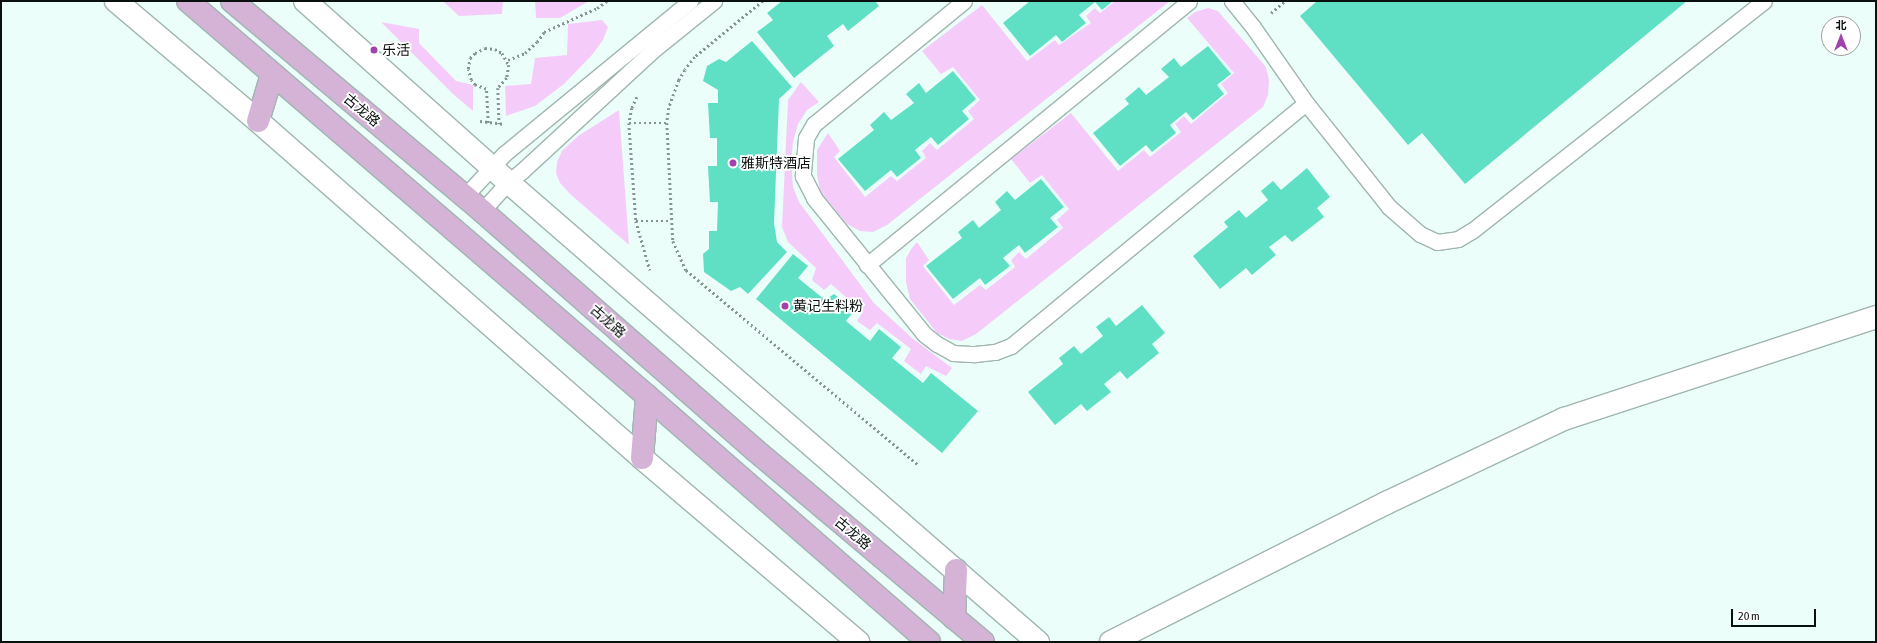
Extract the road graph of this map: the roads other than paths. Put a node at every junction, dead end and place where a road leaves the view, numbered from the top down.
1 (116, 1) edge
2 (188, 1) edge
3 (232, 1) edge
4 (305, 1) edge
5 (690, 1) edge
6 (714, 1) edge
7 (964, 1) edge
8 (1189, 1) edge
9 (1232, 1) edge
10 (1764, 1) edge
11 (272, 74) junction
12 (1306, 103) junction
13 (258, 121) junction
14 (492, 166) junction
15 (508, 182) junction
16 (464, 197) junction
17 (482, 211) junction
18 (868, 265) junction
19 (1876, 317) edge
20 (647, 396) junction
21 (642, 458) junction
22 (956, 570) junction
23 (954, 618) junction
24 (858, 642) edge
25 (929, 642) edge
26 (983, 642) edge
27 (1038, 642) edge
28 (1111, 642) edge

1 - 13 street
2 - 11 main road
3 - 16 main road, 古龙路
4 - 14 street
5 - 14 lane
6 - 15 lane
7 - 18 lane
8 - 18 lane
9 - 12 lane
10 - 12 lane
11 - 13 main road
11 - 20 main road
12 - 18 lane
13 - 21 street
14 - 15 street
14 - 16 lane
15 - 17 lane
15 - 22 street
16 - 17 main road, 古龙路
17 - 23 main road, 古龙路
19 - 28 street
20 - 21 main road
20 - 25 main road
21 - 24 street
22 - 23 main road
22 - 27 street
23 - 26 main road, 古龙路

